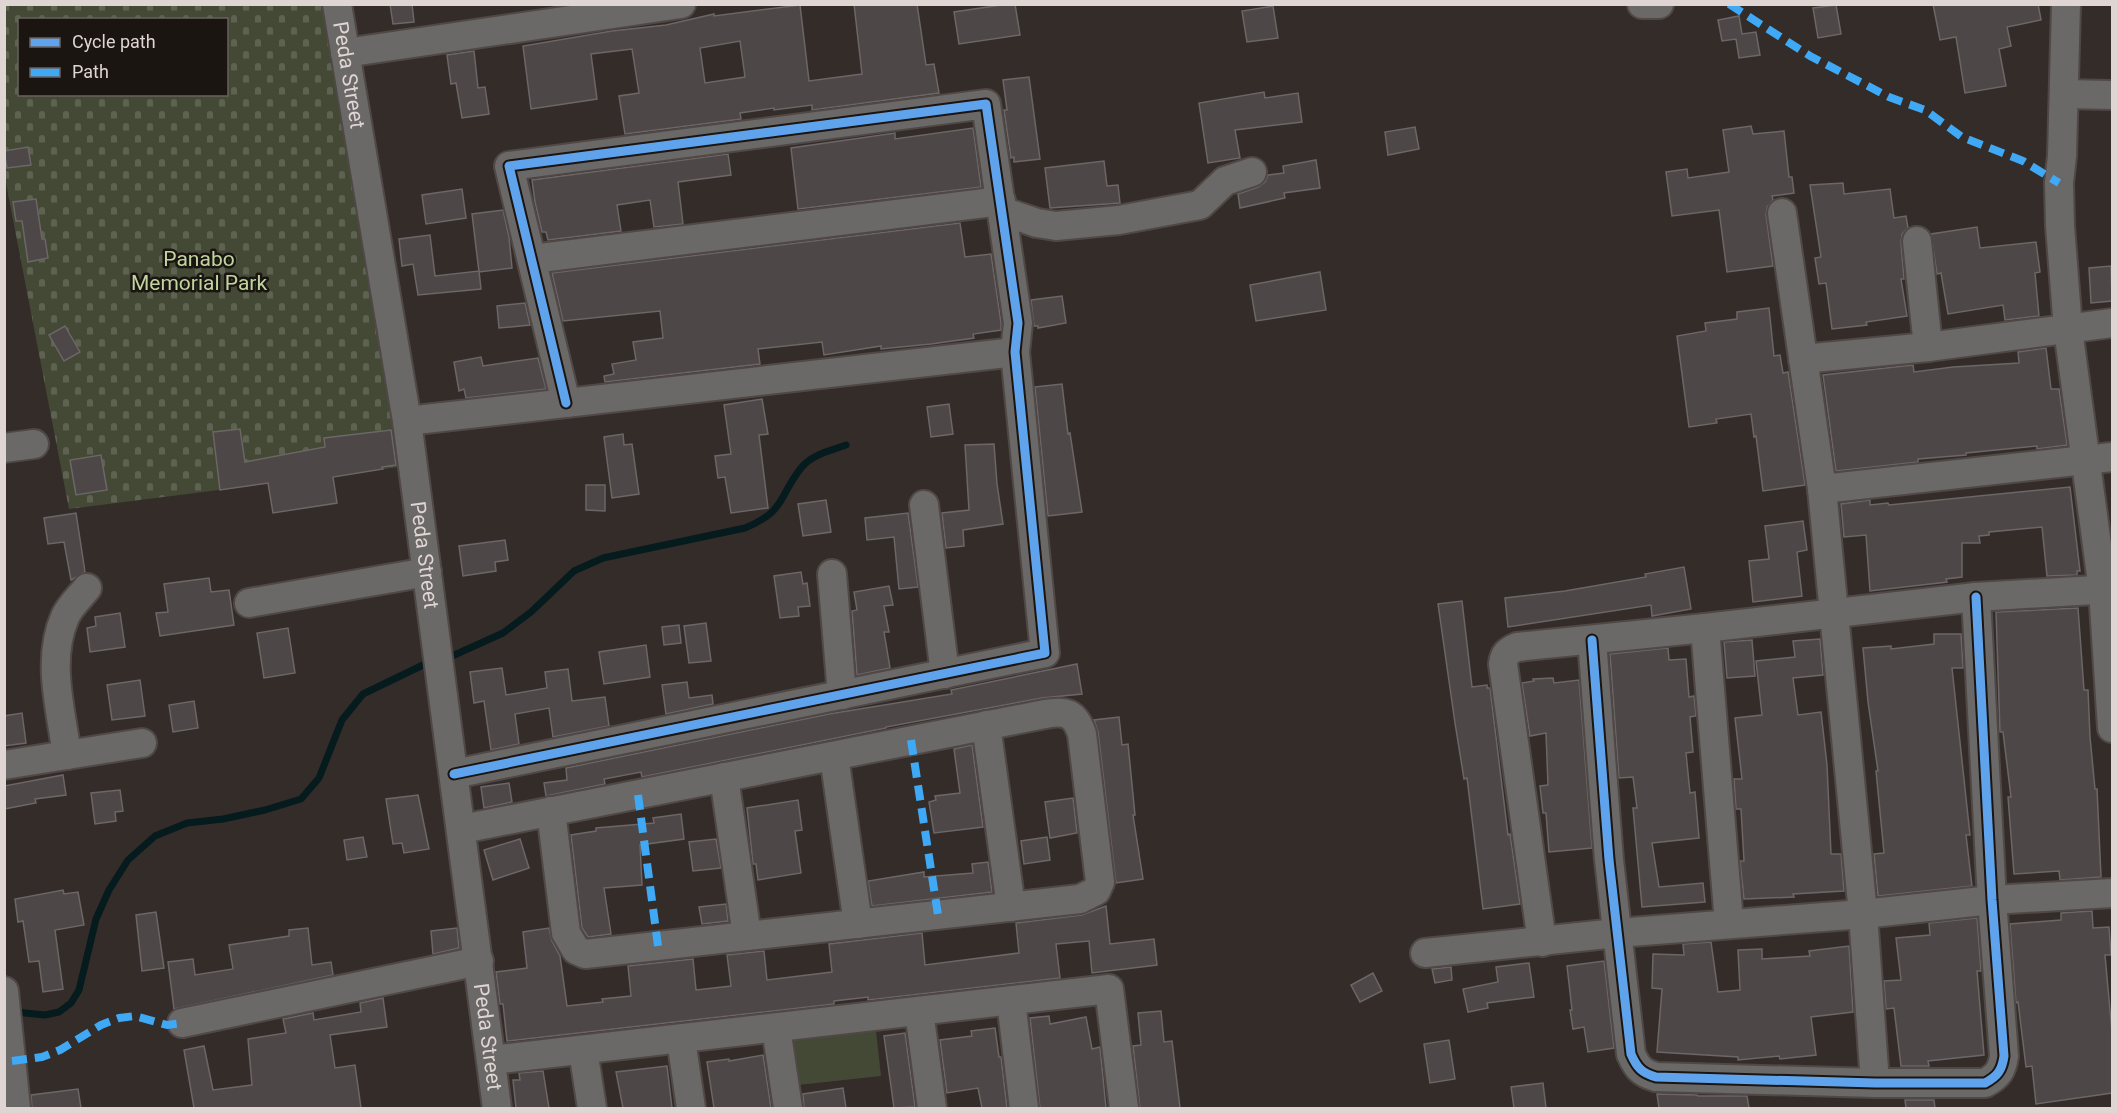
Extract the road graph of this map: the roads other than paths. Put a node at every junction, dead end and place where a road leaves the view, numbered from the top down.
1 (337, 4) edge
2 (681, 4) edge
3 (1642, 4) edge
4 (1659, 4) edge
5 (2066, 4) edge
6 (648, 7) edge
7 (345, 53) junction
8 (2064, 94) junction
9 (2112, 95) edge
10 (1252, 172) dead end
11 (1001, 206) junction
12 (1782, 213) dead end
13 (1917, 241) dead end
14 (532, 259) junction
15 (2112, 323) edge
16 (2068, 329) junction
17 (1928, 347) junction
18 (1015, 352) junction
19 (1803, 359) junction
20 (566, 403) junction
21 (407, 421) junction
22 (34, 444) dead end
23 (4, 448) edge
24 (2099, 458) edge
25 (1822, 489) junction
26 (924, 505) dead end
27 (427, 572) junction
28 (832, 574) dead end
29 (87, 588) dead end
30 (2108, 590) edge
31 (1976, 597) junction
32 (249, 603) dead end
33 (1835, 613) junction
34 (1705, 628) junction
35 (1592, 640) junction
36 (945, 674) junction
37 (842, 695) junction
38 (2112, 718) edge
39 (986, 725) junction
40 (2112, 728) edge
41 (142, 743) dead end
42 (67, 755) junction
43 (834, 756) junction
44 (4, 765) edge
45 (454, 774) junction
46 (724, 777) junction
47 (551, 812) junction
48 (462, 829) junction
49 (2112, 893) edge
50 (1992, 900) junction
51 (1011, 907) junction
52 (1863, 914) junction
53 (1729, 923) junction
54 (858, 924) junction
55 (1617, 933) junction
56 (747, 936) junction
57 (1542, 942) junction
58 (1425, 953) dead end
59 (479, 962) junction
60 (4, 991) edge
61 (1011, 1001) junction
62 (919, 1011) junction
63 (182, 1023) dead end
64 (776, 1028) junction
65 (681, 1038) junction
66 (583, 1050) junction
67 (491, 1060) junction
68 (1875, 1083) junction
69 (16, 1108) edge
70 (497, 1108) edge
71 (592, 1108) edge
72 (691, 1108) edge
73 (788, 1108) edge
74 (932, 1108) edge
75 (1024, 1108) edge
76 (1124, 1108) edge

1 - 7 street, Peda Street
2 - 6 street
3 - 4 street
5 - 8 street
6 - 7 street
7 - 21 street, Peda Street
8 - 9 street
8 - 16 street
10 - 11 street
11 - 14 street
11 - 14 street
11 - 18 street
12 - 19 street
13 - 17 street
14 - 20 street
15 - 16 street
16 - 17 street
16 - 24 street
17 - 19 street
18 - 20 street
18 - 36 street
19 - 25 street
20 - 21 street
21 - 27 street, Peda Street
22 - 23 street
24 - 25 street
24 - 30 street
25 - 33 street
26 - 36 street
27 - 32 street
27 - 45 street, Peda Street
28 - 37 street
29 - 42 street
30 - 31 street
30 - 38 street
31 - 33 street
31 - 50 street
33 - 34 street
33 - 52 street
34 - 35 street
34 - 53 street
35 - 55 street
35 - 57 street
36 - 37 street
37 - 45 street
38 - 40 street
39 - 43 street
39 - 51 street
39 - 51 street
41 - 42 street
42 - 44 street
43 - 46 street
43 - 54 street
45 - 48 street, Peda Street
46 - 47 street
46 - 56 street
47 - 48 street
47 - 56 street
48 - 59 street, Peda Street
49 - 50 street
50 - 52 street
50 - 68 street
51 - 54 street
52 - 53 street
52 - 68 street
53 - 55 street
54 - 56 street
55 - 57 street
55 - 68 street
57 - 58 street
59 - 63 street
59 - 67 street, Peda Street
60 - 69 street
61 - 62 street
61 - 75 street
61 - 76 street
62 - 64 street
62 - 74 street
64 - 65 street
64 - 73 street
65 - 66 street
65 - 72 street
66 - 67 street
66 - 71 street
67 - 70 street, Peda Street

